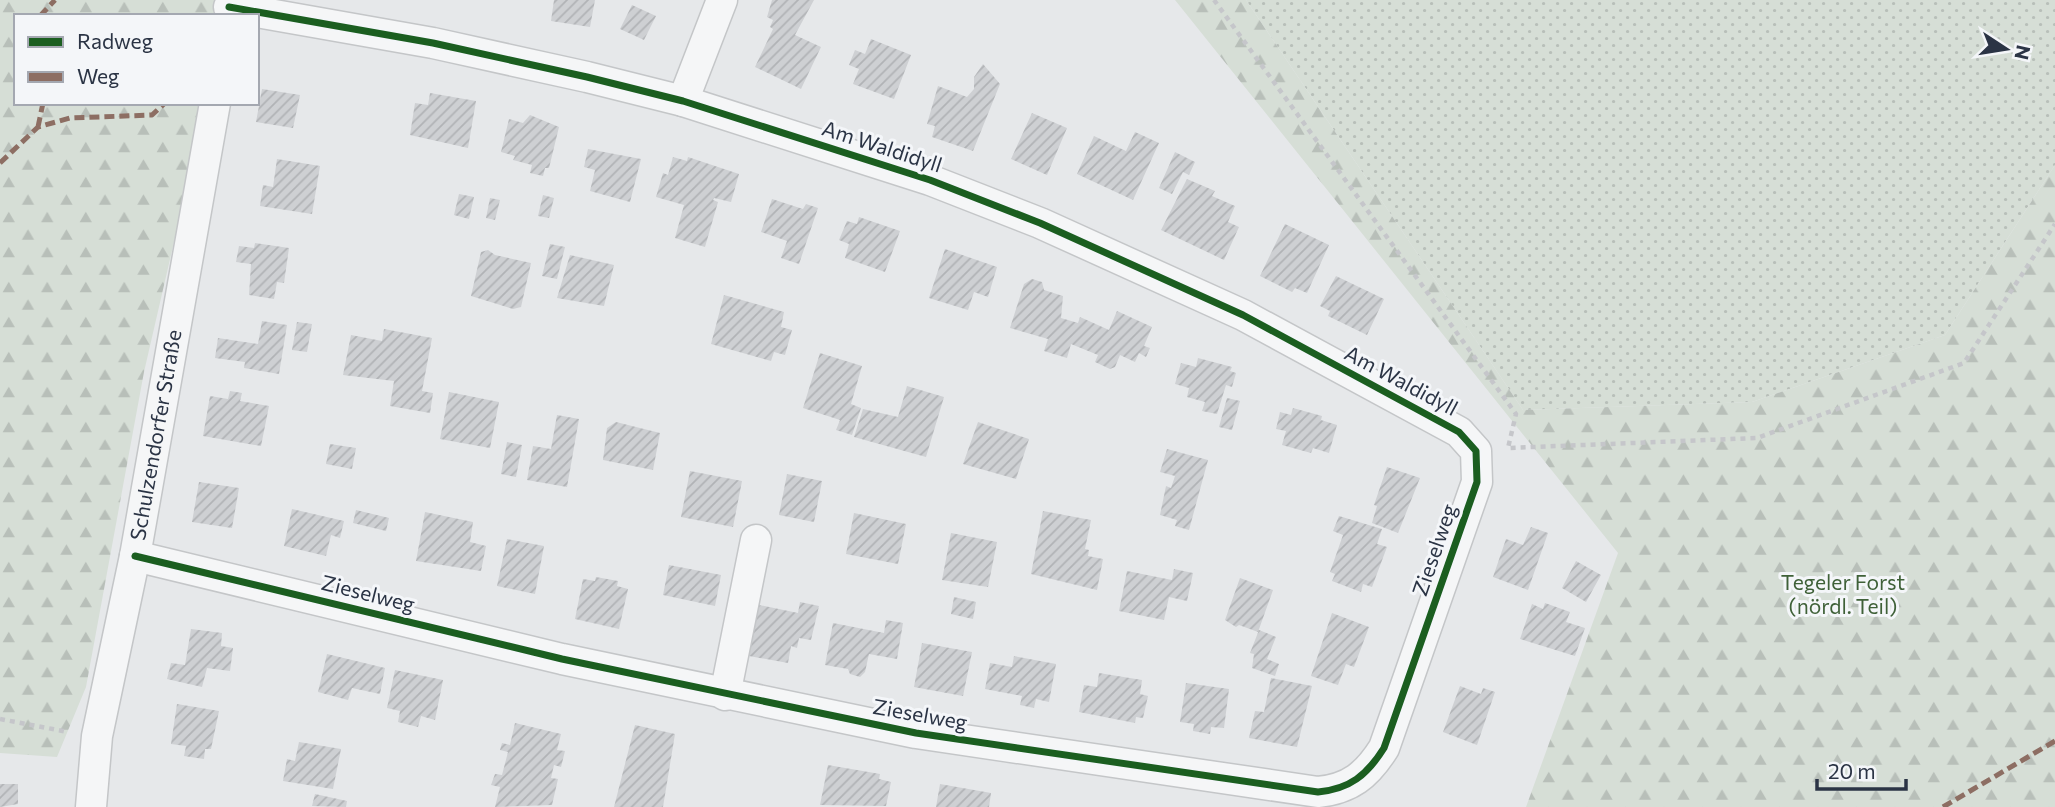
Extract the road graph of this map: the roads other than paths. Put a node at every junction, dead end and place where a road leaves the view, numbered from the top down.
1 (722, 0) edge
2 (229, 8) edge
3 (683, 101) junction
4 (215, 105) edge
5 (1476, 451) joint
6 (756, 540) dead end
7 (135, 556) junction
8 (725, 695) junction
9 (91, 807) edge

1 - 3 street
2 - 3 street, Am Waldidyll
3 - 5 street, Am Waldidyll
4 - 7 street, Schulzendorfer Straße
5 - 8 street, Zieselweg
6 - 8 street
7 - 8 street, Zieselweg
7 - 9 street, Schulzendorfer Straße

